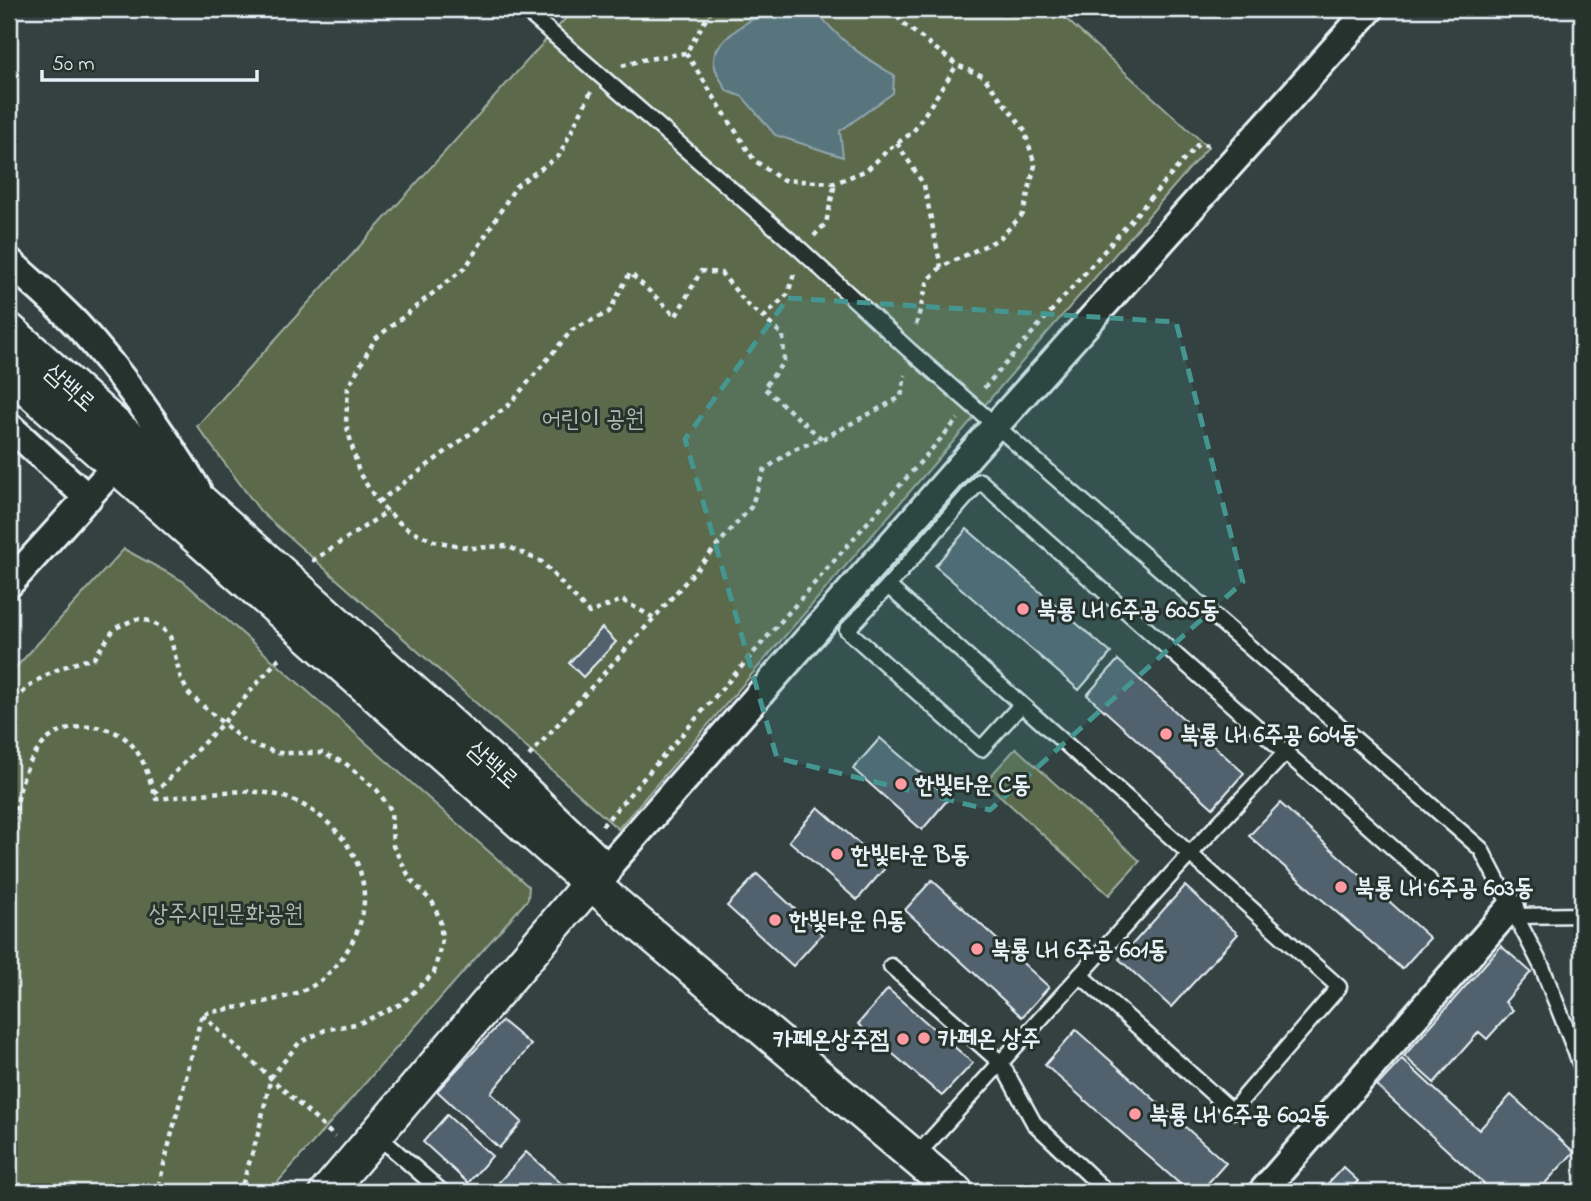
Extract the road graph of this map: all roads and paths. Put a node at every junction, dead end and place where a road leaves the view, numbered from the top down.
1 (524, 9) edge
2 (712, 9) edge
3 (1370, 9) edge
4 (686, 53) junction
5 (957, 65) dead end
6 (599, 75) junction
7 (897, 143) junction
8 (1245, 148) junction
9 (9, 261) edge
10 (941, 267) dead end
11 (9, 330) edge
12 (9, 372) edge
13 (971, 404) junction
14 (996, 425) junction
15 (9, 426) edge
16 (822, 439) dead end
17 (116, 467) junction
18 (88, 498) junction
19 (378, 502) junction
20 (210, 511) junction
21 (388, 511) junction
22 (286, 578) junction
23 (9, 584) edge
24 (888, 586) junction
25 (281, 656) dead end
26 (1021, 705) junction
27 (9, 709) edge
28 (223, 723) junction
29 (1286, 752) junction
30 (509, 778) junction
31 (154, 793) junction
32 (9, 804) edge
33 (16, 815) junction
34 (9, 840) edge
35 (1190, 854) junction
36 (593, 867) junction
37 (1429, 880) dead end
38 (1513, 911) junction
39 (1582, 915) edge
40 (891, 965) dead end
41 (1080, 975) junction
42 (202, 1014) junction
43 (1000, 1063) junction
44 (1582, 1068) edge
45 (271, 1077) junction
46 (365, 1146) junction
47 (916, 1156) junction
48 (158, 1192) edge
49 (240, 1192) edge
50 (327, 1192) edge
51 (442, 1192) edge
52 (956, 1192) edge
53 (1107, 1192) edge
54 (1262, 1192) edge

1 - 6 lane
2 - 4 path
3 - 8 street
4 - 6 path
4 - 7 path
5 - 7 path
6 - 13 lane
6 - 19 path
7 - 10 path
8 - 13 path
8 - 14 street
9 - 20 street
11 - 20 street, 삼백로
12 - 17 street
13 - 14 lane
13 - 36 path
14 - 36 street
14 - 38 lane
15 - 18 street
16 - 19 path
17 - 18 street
17 - 36 street
18 - 23 street
19 - 21 path
20 - 22 street, 삼백로
21 - 22 path
21 - 30 path
22 - 30 street, 삼백로
24 - 26 lane
24 - 26 lane
24 - 29 lane
25 - 28 path
26 - 35 lane
27 - 28 path
28 - 31 path
28 - 45 path
29 - 35 lane
29 - 37 lane
30 - 36 street, 삼백로
31 - 33 path
31 - 42 path
32 - 33 path
33 - 34 path
35 - 41 lane
35 - 41 lane
36 - 46 street
36 - 47 street, 삼백로
38 - 39 lane
38 - 44 lane
38 - 54 street
40 - 43 lane
41 - 43 lane
42 - 45 path
42 - 48 path
43 - 47 lane
43 - 53 lane
45 - 46 path
45 - 49 path
46 - 50 street
46 - 51 lane
47 - 52 street, 삼백로

